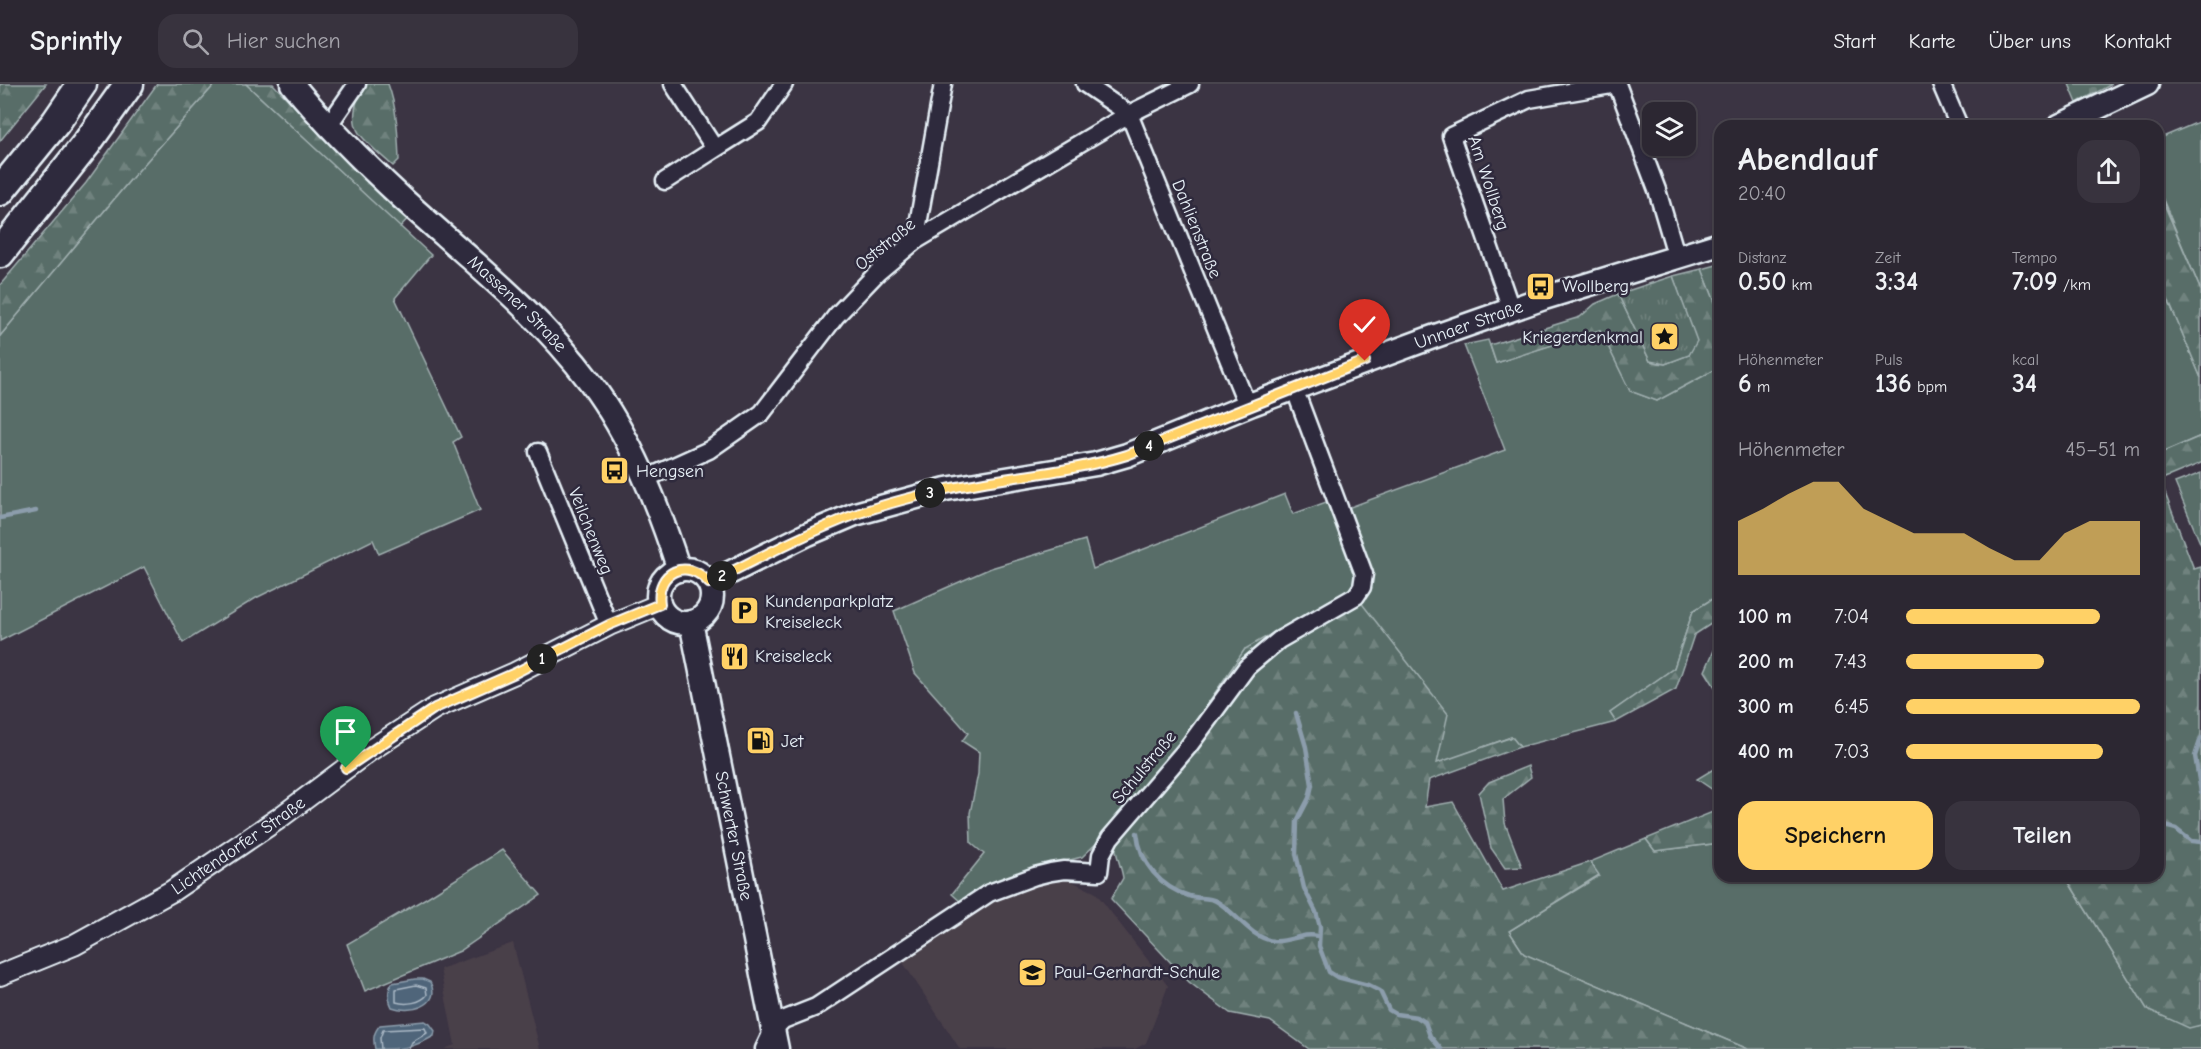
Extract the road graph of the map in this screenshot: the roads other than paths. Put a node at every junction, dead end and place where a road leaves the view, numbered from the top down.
1 (82, 84) edge
2 (129, 84) edge
3 (292, 84) edge
4 (357, 84) edge
5 (673, 84) edge
6 (784, 84) edge
7 (943, 84) edge
8 (1085, 84) edge
9 (1190, 84) edge
10 (1941, 84) edge
11 (2147, 84) edge
12 (1526, 91) edge
13 (1129, 114) junction
14 (1956, 120) edge
15 (2072, 120) edge
16 (325, 124) junction
17 (715, 149) junction
18 (665, 181) dead end
19 (0, 191) edge
20 (915, 241) junction
21 (1714, 246) edge
22 (0, 253) edge
23 (1677, 258) junction
24 (1511, 309) junction
25 (1299, 401) dead end
26 (1252, 404) junction
27 (538, 452) dead end
28 (645, 479) junction
29 (679, 570) junction
30 (709, 583) junction
31 (660, 604) junction
32 (691, 622) junction
33 (609, 625) junction
34 (0, 975) edge
35 (771, 1042) edge

1 - 19 highway
2 - 22 highway
3 - 16 main road, Massener Straße
4 - 16 street
5 - 17 street
6 - 17 street
7 - 20 street
8 - 13 street
9 - 13 street, Oststraße
10 - 14 street
11 - 15 main road
12 - 23 street, Am Wollberg
12 - 24 street, Am Wollberg
13 - 20 street, Oststraße
13 - 26 street, Dahlienstraße
16 - 28 main road, Massener Straße
17 - 18 street
20 - 28 street, Oststraße
21 - 23 main road, Unnaer Straße
23 - 24 main road, Unnaer Straße
24 - 26 main road, Unnaer Straße
25 - 35 street, Schulstraße
26 - 30 main road, Unnaer Straße
27 - 33 street, Veilchenweg
28 - 29 main road, Massener Straße
29 - 30 main road
29 - 31 main road
30 - 32 main road
31 - 32 main road
31 - 33 street, Lichtendorfer Straße
32 - 35 main road, Schwerter Straße
33 - 34 street, Lichtendorfer Straße

